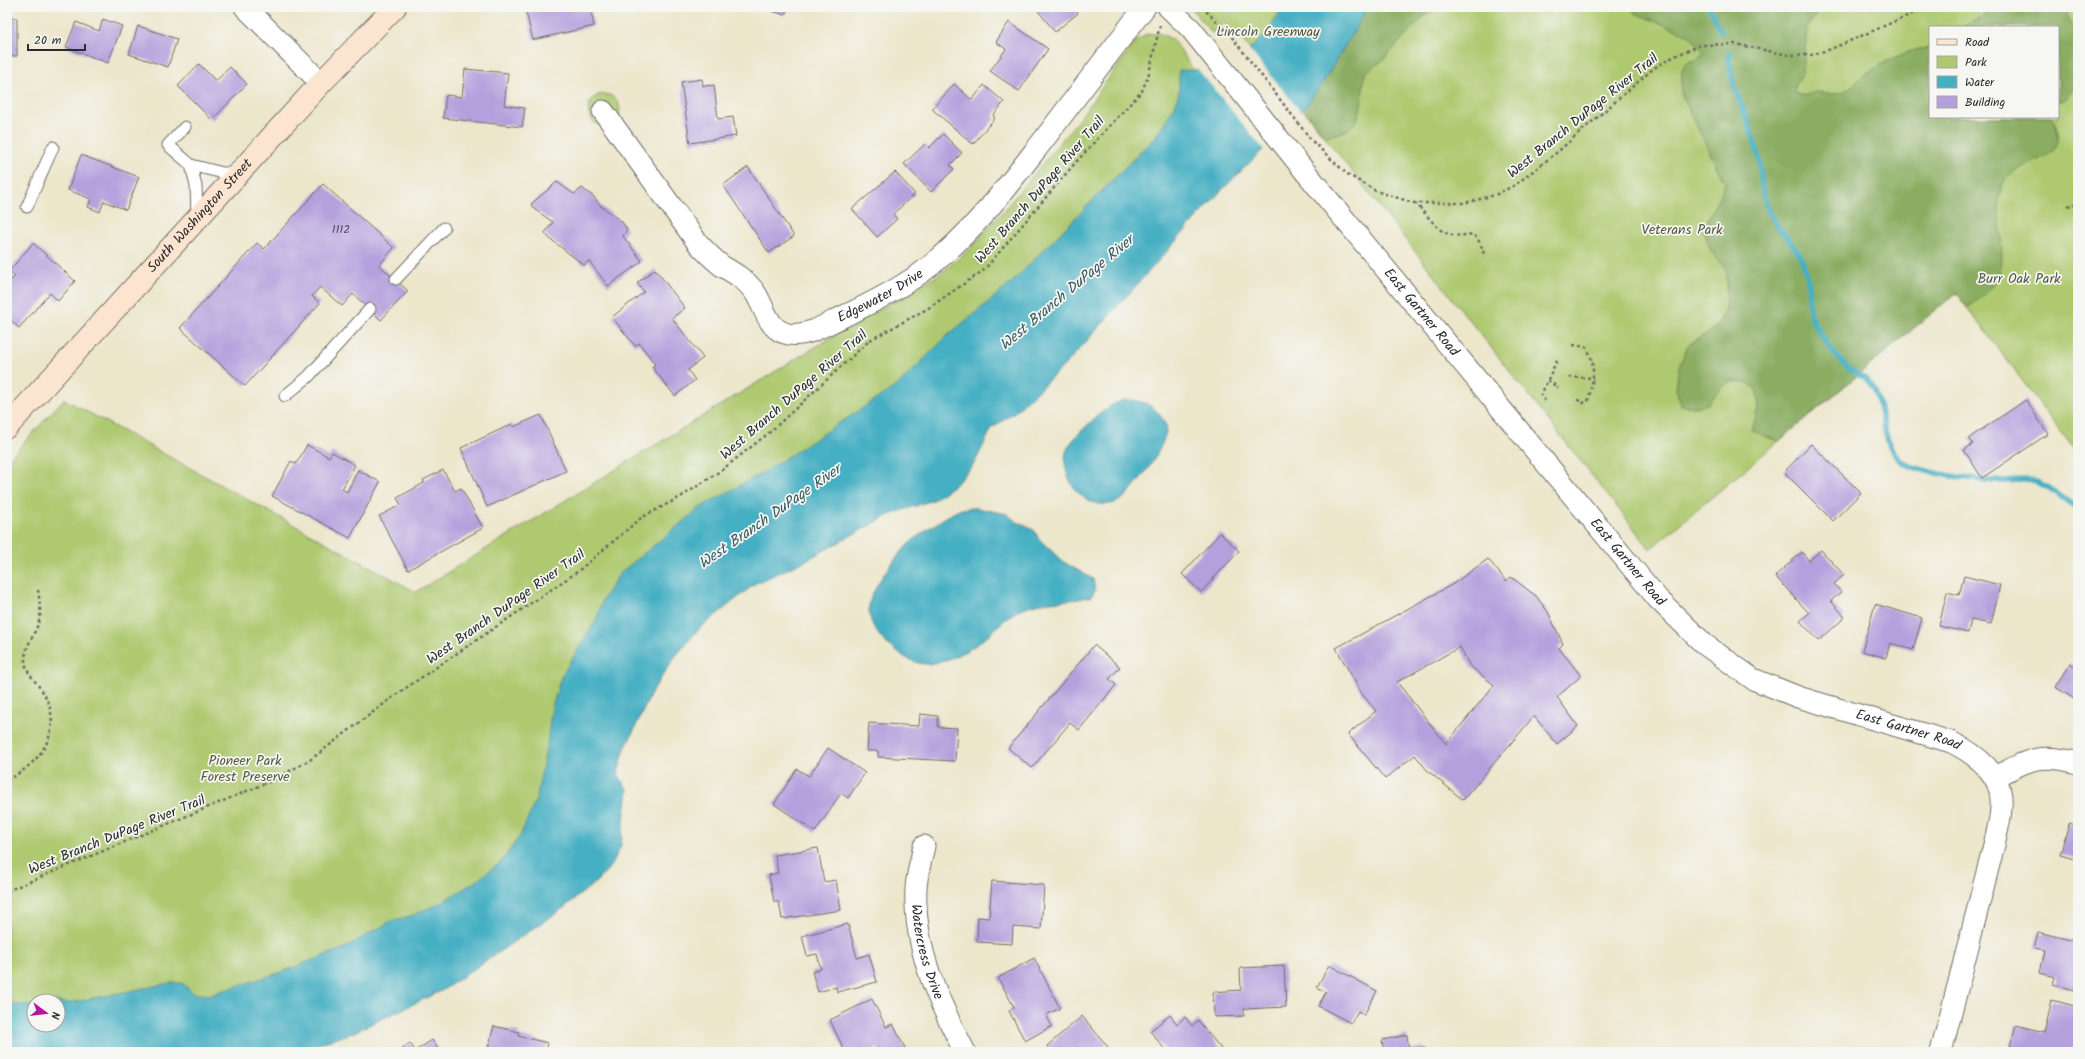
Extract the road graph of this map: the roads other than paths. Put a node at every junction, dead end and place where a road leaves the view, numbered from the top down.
1 (245, 7) edge
2 (395, 7) edge
3 (1145, 7) edge
4 (1168, 7) edge
5 (321, 83) junction
6 (603, 111) dead end
7 (185, 127) dead end
8 (53, 147) dead end
9 (191, 165) junction
10 (240, 173) junction
11 (27, 207) dead end
12 (197, 221) junction
13 (444, 228) dead end
14 (396, 279) dead end
15 (370, 309) dead end
16 (285, 396) dead end
17 (7, 427) edge
18 (2078, 763) edge
19 (1996, 777) junction
20 (924, 846) dead end
21 (965, 1052) edge
22 (1941, 1052) edge

1 - 5 street
2 - 5 main road, South Washington Street
3 - 6 street, Edgewater Drive
4 - 19 street, East Gartner Road
5 - 10 main road, South Washington Street
7 - 9 lane
8 - 11 lane
9 - 10 lane
9 - 12 lane
10 - 12 main road, South Washington Street
12 - 17 main road, South Washington Street
13 - 14 lane
15 - 16 lane
18 - 19 street
19 - 22 street
20 - 21 street, Watercress Drive

